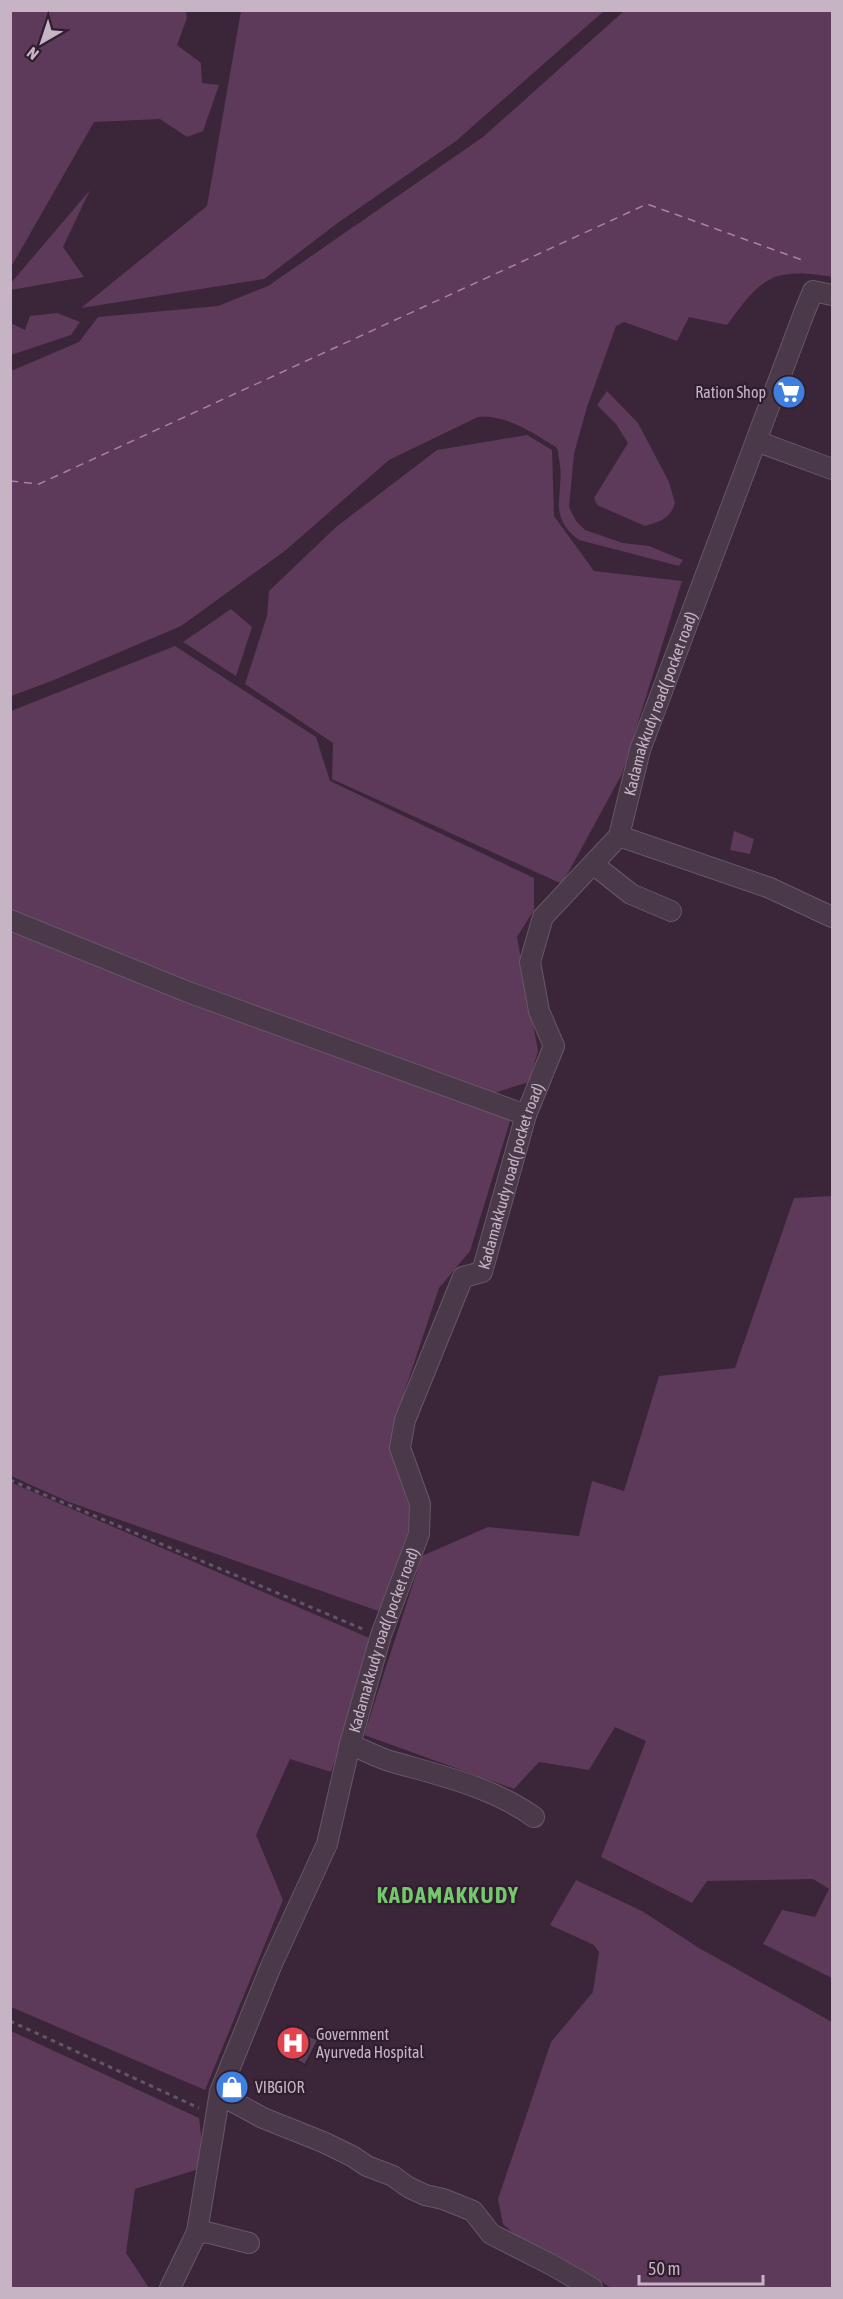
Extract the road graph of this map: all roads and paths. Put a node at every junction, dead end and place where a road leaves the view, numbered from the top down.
1 (832, 295) edge
2 (756, 441) junction
3 (832, 469) edge
4 (620, 830) junction
5 (593, 864) junction
6 (779, 882) dead end
7 (671, 911) dead end
8 (832, 917) edge
9 (10, 920) edge
10 (526, 1115) junction
11 (10, 1480) edge
12 (381, 1635) junction
13 (350, 1744) junction
14 (534, 1817) dead end
15 (10, 2021) edge
16 (220, 2092) junction
17 (197, 2232) junction
18 (249, 2243) dead end
19 (585, 2287) edge
20 (170, 2289) edge

1 - 2 street, Kadamakkudy road( pocket road)
2 - 3 street
2 - 4 street, Kadamakkudy road( pocket road)
4 - 5 street, Kadamakkudy road( pocket road)
4 - 6 street
4 - 8 street
5 - 7 street
5 - 10 street, Kadamakkudy road( pocket road)
9 - 10 street
10 - 12 street, Kadamakkudy road( pocket road)
11 - 12 path
12 - 13 street, Kadamakkudy road( pocket road)
13 - 14 street
13 - 16 street, Kadamakkudy road( pocket road)
15 - 16 path
16 - 17 street, Kadamakkudy road( pocket road)
16 - 19 street
17 - 18 street
17 - 20 street, Kadamakkudy road( pocket road)

